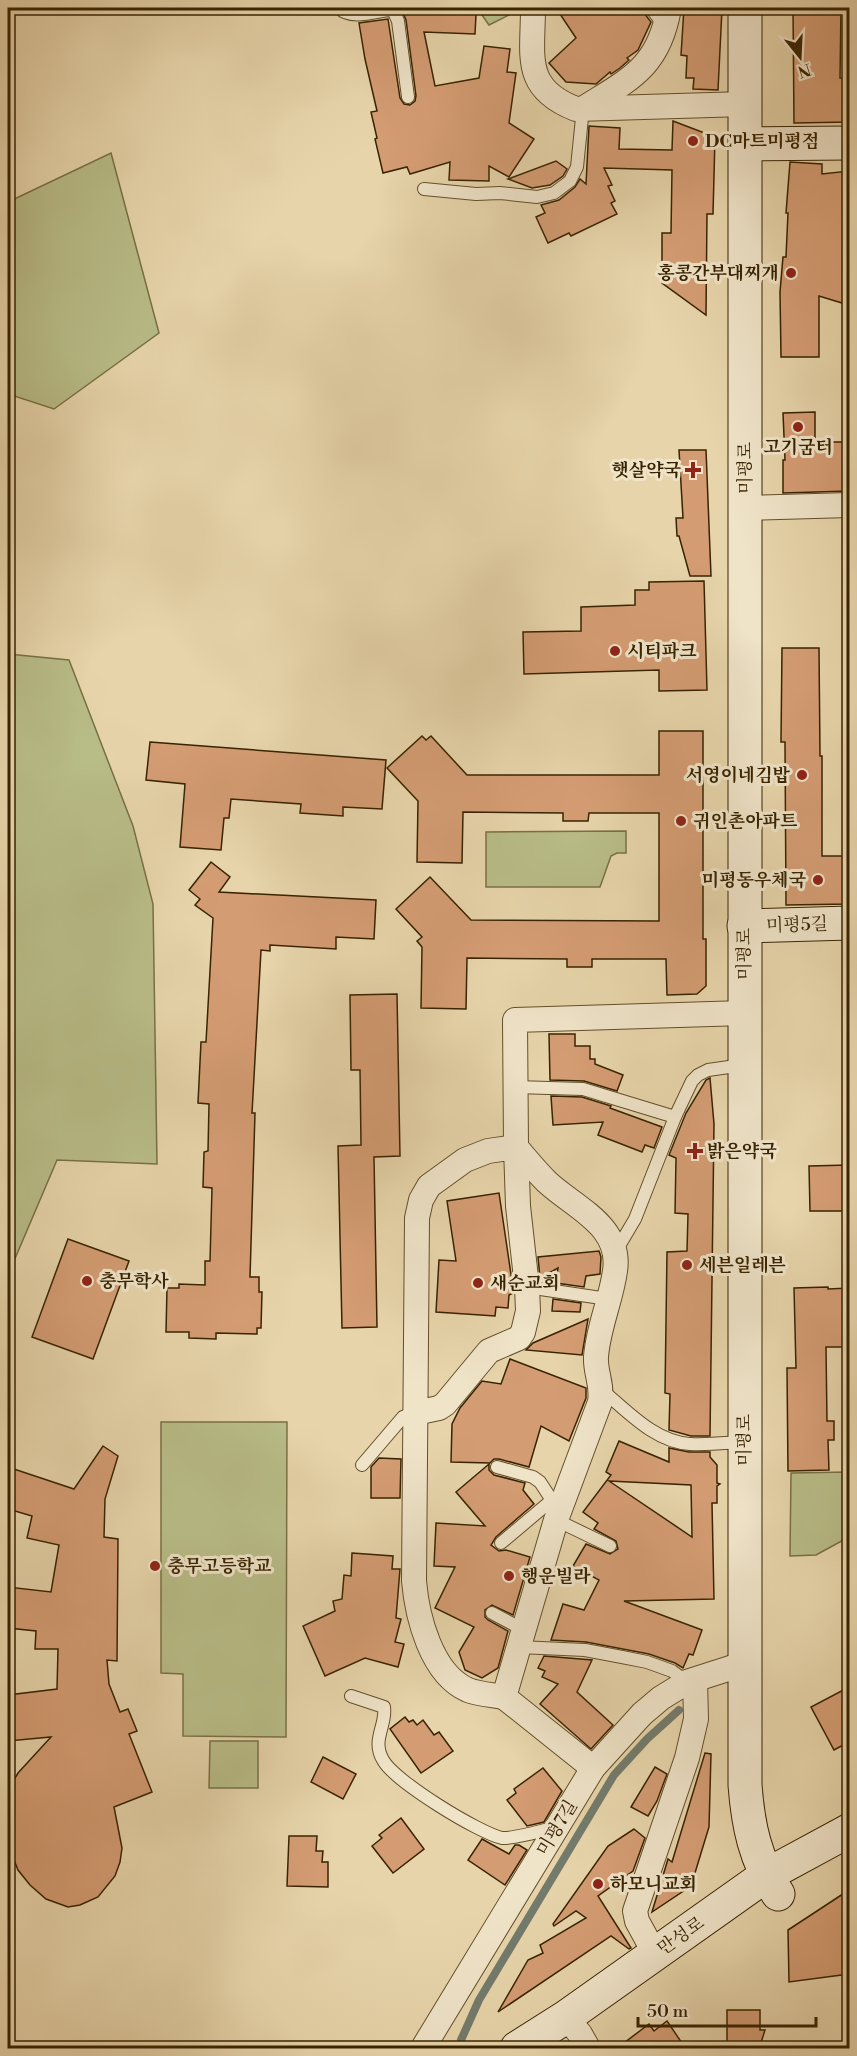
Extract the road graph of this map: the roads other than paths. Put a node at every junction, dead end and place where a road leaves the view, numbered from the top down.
1 (339, 8) edge
2 (515, 8) edge
3 (533, 8) edge
4 (745, 8) edge
5 (662, 14) edge
6 (533, 39) junction
7 (408, 97) dead end
8 (745, 104) junction
9 (584, 108) junction
10 (849, 143) edge
11 (746, 144) junction
12 (424, 189) dead end
13 (849, 504) edge
14 (744, 508) junction
15 (849, 923) edge
16 (744, 926) junction
17 (744, 1013) junction
18 (744, 1065) junction
19 (515, 1087) junction
20 (675, 1118) junction
21 (516, 1147) junction
22 (616, 1251) junction
23 (527, 1287) junction
24 (608, 1299) junction
25 (602, 1390) junction
26 (416, 1413) junction
27 (744, 1442) junction
28 (362, 1465) dead end
29 (497, 1467) dead end
30 (555, 1511) junction
31 (501, 1544) dead end
32 (610, 1546) dead end
33 (492, 1613) dead end
34 (522, 1638) junction
35 (743, 1664) junction
36 (691, 1681) junction
37 (351, 1696) dead end
38 (504, 1697) junction
39 (593, 1768) junction
40 (557, 1827) junction
41 (849, 1830) edge
42 (849, 1856) edge
43 (772, 1885) junction
44 (655, 1954) junction
45 (573, 2037) edge
46 (423, 2049) edge
47 (517, 2049) edge

1 - 7 lane
2 - 6 street
3 - 6 street
4 - 8 street, 미평로
5 - 9 street
6 - 9 street
8 - 9 street
8 - 11 street, 미평로
9 - 12 lane
10 - 11 street
11 - 14 street, 미평로
13 - 14 street
14 - 16 street, 미평로
15 - 16 street, 미평5길
16 - 17 street, 미평로
17 - 18 street, 미평로
17 - 19 street
18 - 20 lane
18 - 27 street, 미평로
19 - 20 lane
19 - 21 street
20 - 22 lane
21 - 22 street
21 - 23 street
21 - 26 street
22 - 24 street
23 - 24 lane
23 - 26 street
24 - 25 street
25 - 27 lane
25 - 30 street
26 - 28 lane
26 - 38 street
27 - 35 street, 미평로
29 - 30 lane
30 - 31 lane
30 - 32 lane
30 - 34 street
33 - 34 lane
34 - 36 lane
34 - 38 street
35 - 36 street, 미평7길
35 - 43 street, 미평로
36 - 39 street, 미평7길
36 - 44 street
37 - 40 lane
38 - 39 street
39 - 40 street, 미평7길
40 - 46 street, 미평7길
41 - 43 street, 만성로
42 - 43 street, 만성로
43 - 44 street, 만성로
43 - 45 street, 만성로
44 - 45 street, 만성로
45 - 47 street, 만성로

